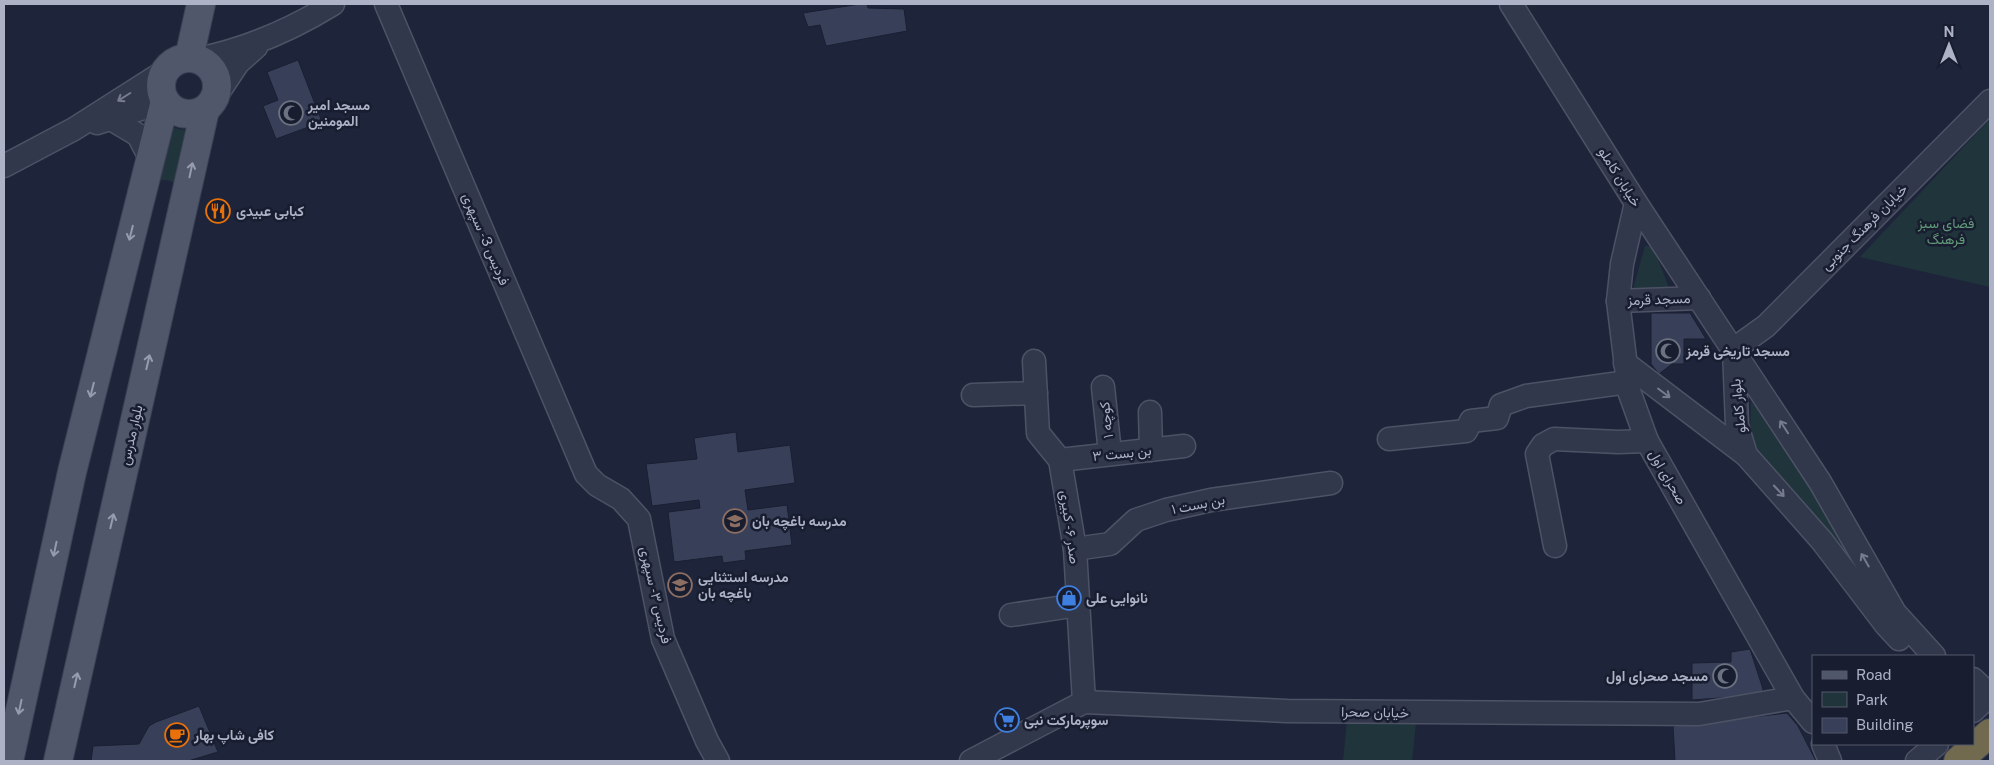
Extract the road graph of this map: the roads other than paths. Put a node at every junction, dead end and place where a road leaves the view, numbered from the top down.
1 (334, 4) edge
2 (386, 4) edge
3 (1511, 4) edge
4 (198, 16) edge
5 (269, 38) junction
6 (204, 57) junction
7 (165, 71) junction
8 (165, 101) junction
9 (1990, 101) edge
10 (210, 103) junction
11 (111, 119) junction
12 (74, 129) junction
13 (150, 158) junction
14 (4, 166) edge
15 (139, 203) junction
16 (1636, 203) junction
17 (182, 211) junction
18 (1663, 243) junction
19 (1625, 251) junction
20 (1700, 298) junction
21 (1618, 300) junction
22 (1734, 349) junction
23 (1034, 361) dead end
24 (1626, 373) junction
25 (1102, 387) dead end
26 (1036, 394) junction
27 (973, 395) dead end
28 (1150, 412) dead end
29 (1389, 439) dead end
30 (1647, 441) junction
31 (1184, 446) dead end
32 (1152, 450) junction
33 (1110, 453) junction
34 (1746, 455) junction
35 (1060, 460) junction
36 (586, 474) joint
37 (1331, 483) dead end
38 (1555, 546) dead end
39 (1075, 549) junction
40 (1885, 594) junction
41 (1078, 605) junction
42 (1012, 615) dead end
43 (1917, 655) edge
44 (1933, 655) edge
45 (1951, 655) edge
46 (1974, 680) edge
47 (1990, 695) edge
48 (1793, 698) junction
49 (1084, 702) junction
50 (1974, 710) edge
51 (1812, 721) edge
52 (1990, 733) edge
53 (1823, 745) edge
54 (1936, 745) edge
55 (9, 761) edge
56 (58, 761) edge
57 (718, 761) edge
58 (971, 761) edge
59 (1830, 761) edge
60 (1917, 761) edge
61 (1958, 761) edge

1 - 5 street
2 - 36 street, فردیس 3 - سپهری
3 - 16 street, خیابان کاملو
4 - 6 main road
5 - 6 street
5 - 10 street
6 - 7 main road
6 - 10 main road
7 - 8 main road
7 -> 12 street
8 - 10 main road
8 - 11 street
8 - 13 main road
9 - 22 street, خیابان فرهنگ جنوبی
17 -> 10 main road, بلوار مدرس
11 - 12 street
11 - 13 street
12 - 14 street
13 - 15 main road
15 - 17 main road
15 -> 55 main road
16 - 18 street, خیابان کاملو
16 - 19 street, صحرای اول
56 -> 17 main road, بلوار مدرس
18 - 19 street
18 - 20 street, خیابان کاملو
19 - 21 street, صحرای اول
20 - 21 street, مسجد قرمز
20 - 22 street, خیابان کاملو
21 - 24 street, صحرای اول
22 - 34 street, بلوار کاملو
40 -> 22 street, بلوار کاملو
23 - 26 street, صدر ۶ - کبیری
24 - 29 street
24 - 30 street, صحرای اول
24 -> 34 street
25 - 33 street, کوچه ۱
26 - 27 street
26 - 35 street, صدر ۶ - کبیری
28 - 32 street
30 - 38 street
30 - 48 street, صحرای اول
31 - 32 street, بن بست ۳
32 - 33 street, بن بست ۳
33 - 35 street, بن بست ۳
34 -> 43 street, بلوار کاملو
35 - 39 street, صدر ۶ - کبیری
36 - 57 street, فردیس ۳ - سپهری
37 - 39 street, بن بست ۱
39 - 41 street, صدر ۶ - کبیری
40 - 44 street, بلوار کاملو
40 - 45 street, بلوار کاملو
41 - 42 street
41 - 49 street, صدر ۶ - کبیری
46 - 47 street
47 - 50 street
48 - 49 street, خیابان صحرا
48 - 51 street, صحرای اول
49 - 58 street, خیابان صحرا
52 - 61 highway
53 - 59 street
54 - 60 street

